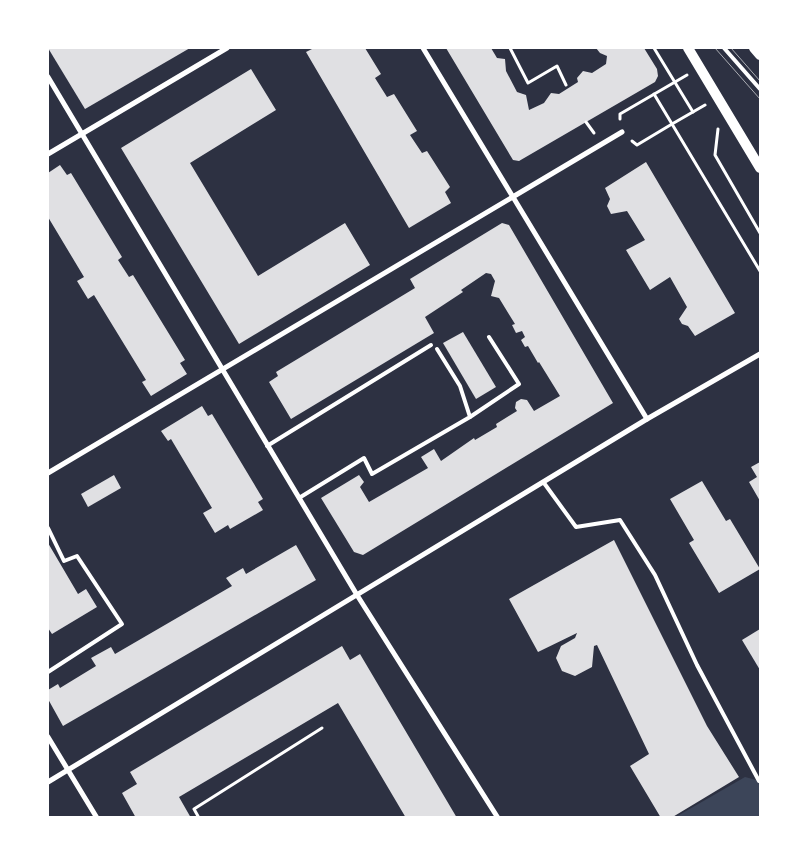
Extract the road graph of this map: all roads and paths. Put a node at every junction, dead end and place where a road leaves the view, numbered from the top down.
1 (227, 48) edge
2 (423, 48) edge
3 (510, 48) edge
4 (654, 48) edge
5 (688, 48) edge
6 (724, 48) edge
7 (754, 48) edge
8 (760, 55) edge
9 (690, 73) dead end
10 (48, 77) edge
11 (674, 82) junction
12 (566, 85) dead end
13 (760, 89) edge
14 (654, 94) junction
15 (704, 96) dead end
16 (693, 112) junction
17 (672, 124) junction
18 (718, 124) dead end
19 (622, 132) junction
20 (81, 134) junction
21 (48, 154) edge
22 (760, 168) edge
23 (513, 196) junction
24 (760, 233) edge
25 (760, 271) edge
26 (489, 337) dead end
27 (431, 345) dead end
28 (438, 349) dead end
29 (760, 354) edge
30 (221, 369) junction
31 (470, 417) junction
32 (647, 420) junction
33 (267, 446) junction
34 (48, 474) edge
35 (544, 483) junction
36 (298, 498) junction
37 (48, 528) edge
38 (357, 595) junction
39 (48, 672) edge
40 (322, 728) dead end
41 (48, 737) edge
42 (67, 770) junction
43 (759, 781) dead end
44 (48, 782) edge
45 (97, 818) edge
46 (199, 818) edge
47 (498, 818) edge

1 - 20 street
2 - 23 street
3 - 12 path
4 - 11 path
5 - 22 main road
6 - 13 lane
7 - 8 main road
9 - 11 path
10 - 20 street
11 - 14 path
11 - 16 path
14 - 17 path
14 - 19 path
15 - 16 path
16 - 17 path
17 - 19 path
17 - 25 path
18 - 24 path
19 - 23 street
20 - 21 street
20 - 30 street
23 - 30 street
23 - 32 street
26 - 31 lane
27 - 33 lane
28 - 31 lane
29 - 32 street
30 - 33 street
30 - 34 street
31 - 36 lane
32 - 35 street
33 - 36 street
35 - 38 street
35 - 43 lane
36 - 38 street
37 - 39 lane
38 - 42 street
38 - 47 street
40 - 46 path
41 - 42 street
42 - 44 street
42 - 45 street

